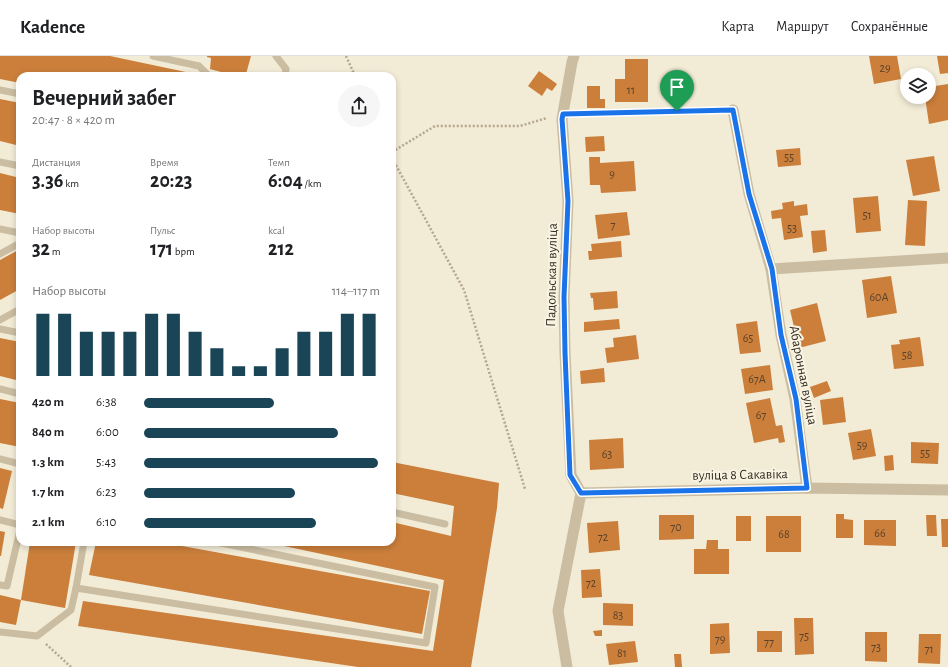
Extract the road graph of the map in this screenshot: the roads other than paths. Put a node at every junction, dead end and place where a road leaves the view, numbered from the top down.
1 (153, 56) edge
2 (276, 56) edge
3 (574, 56) edge
4 (205, 72) edge
5 (286, 72) edge
6 (0, 90) edge
7 (16, 93) edge
8 (733, 110) road end
9 (0, 162) edge
10 (16, 165) edge
11 (0, 229) edge
12 (16, 232) edge
13 (16, 245) edge
14 (0, 254) edge
15 (948, 258) edge
16 (772, 269) junction
17 (16, 311) edge
18 (0, 320) edge
19 (0, 330) edge
20 (16, 332) edge
21 (0, 390) edge
22 (16, 393) edge
23 (0, 459) edge
24 (16, 463) edge
25 (807, 488) junction
26 (948, 490) edge
27 (581, 493) junction
28 (396, 513) edge
29 (0, 520) edge
30 (16, 524) edge
31 (445, 524) dead end
32 (16, 546) edge
33 (83, 546) edge
34 (236, 546) edge
35 (0, 585) edge
36 (76, 588) junction
37 (0, 632) edge
38 (567, 667) edge

1 - 4 lane
2 - 5 lane
3 - 27 street, Падольская вуліца
6 - 7 lane
8 - 16 street, Абаронная вуліца
9 - 10 lane
11 - 12 lane
13 - 14 lane
15 - 16 street
16 - 25 street, Абаронная вуліца
17 - 18 lane
19 - 20 lane
21 - 22 lane
23 - 24 lane
25 - 26 street, вуліца 8 Сакавіка
25 - 27 street, вуліца 8 Сакавіка
27 - 38 street
28 - 31 lane
29 - 30 lane
32 - 35 lane
33 - 36 lane
34 - 36 lane
36 - 37 lane

